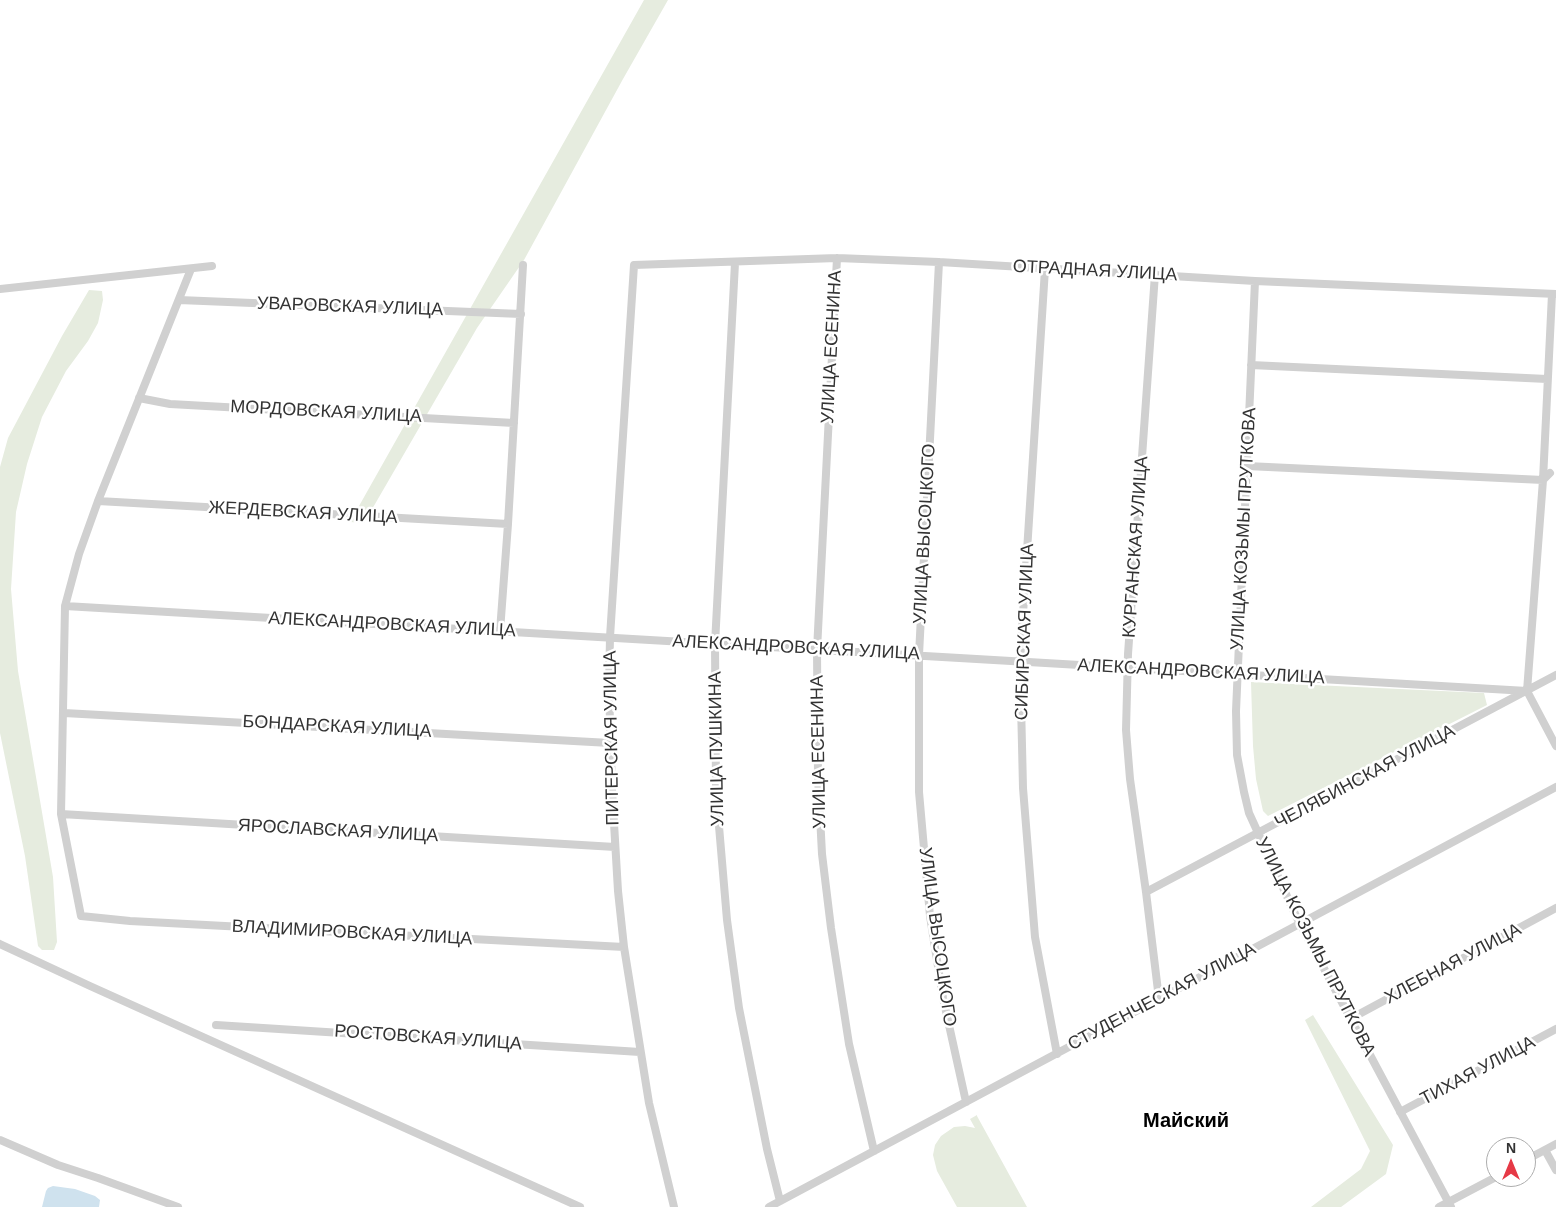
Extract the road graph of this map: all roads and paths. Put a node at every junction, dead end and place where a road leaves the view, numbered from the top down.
1 (837, 258) junction
2 (939, 262) junction
3 (735, 263) junction
4 (523, 265) dead end
5 (634, 265) joint
6 (212, 266) dead end
7 (192, 269) junction
8 (1045, 269) junction
9 (1155, 274) junction
10 (1255, 281) junction
11 (0, 288) edge
12 (1554, 294) edge
13 (179, 300) junction
14 (521, 314) junction
15 (1252, 365) junction
16 (1547, 379) junction
17 (139, 398) junction
18 (1546, 399) junction
19 (1556, 400) edge
20 (514, 423) junction
21 (1247, 466) junction
22 (1550, 473) dead end
23 (1542, 480) junction
24 (98, 502) junction
25 (508, 524) junction
26 (65, 606) junction
27 (500, 631) junction
28 (610, 637) junction
29 (715, 644) junction
30 (817, 650) junction
31 (920, 656) junction
32 (1020, 661) junction
33 (1127, 668) junction
34 (1237, 674) junction
35 (1556, 675) edge
36 (1528, 690) junction
37 (64, 713) junction
38 (610, 743) junction
39 (1556, 746) edge
40 (1556, 787) edge
41 (61, 814) junction
42 (1258, 834) junction
43 (615, 847) junction
44 (1146, 892) junction
45 (1556, 908) edge
46 (1300, 924) junction
47 (0, 944) edge
48 (624, 947) junction
49 (1159, 999) junction
50 (1350, 1019) junction
51 (216, 1025) dead end
52 (1556, 1029) edge
53 (640, 1052) junction
54 (1056, 1054) junction
55 (966, 1102) junction
56 (1400, 1112) junction
57 (0, 1140) edge
58 (1556, 1144) edge
59 (1545, 1150) junction
60 (874, 1151) junction
61 (1536, 1155) edge
62 (1556, 1170) edge
63 (1486, 1182) edge
64 (780, 1201) junction
65 (1449, 1205) edge
66 (178, 1207) edge
67 (580, 1207) edge
68 (674, 1207) edge
69 (768, 1207) edge
70 (1439, 1207) edge

1 - 2 street, ОТРАДНАЯ УЛИЦА
1 - 3 street, ОТРАДНАЯ УЛИЦА
1 - 30 street, УЛИЦА ЕСЕНИНА
2 - 8 street, ОТРАДНАЯ УЛИЦА
2 - 31 street, УЛИЦА ВЫСОЦКОГО
3 - 5 street, ОТРАДНАЯ УЛИЦА
3 - 29 street, УЛИЦА ПУШКИНА
4 - 14 street
5 - 28 street, ПИТЕРСКАЯ УЛИЦА
6 - 7 street
7 - 11 street
7 - 13 street
8 - 9 street, ОТРАДНАЯ УЛИЦА
8 - 32 street, СИБИРСКАЯ УЛИЦА
9 - 10 street, ОТРАДНАЯ УЛИЦА
9 - 33 street, КУРГАНСКАЯ УЛИЦА
10 - 12 street, ОТРАДНАЯ УЛИЦА
10 - 15 street, УЛИЦА КОЗЬМЫ ПРУТКОВА
12 - 16 street
13 - 14 street, УВАРОВСКАЯ УЛИЦА
13 - 17 street
14 - 20 street
15 - 16 street
15 - 21 street, УЛИЦА КОЗЬМЫ ПРУТКОВА
16 - 18 street
17 - 20 street, МОРДОВСКАЯ УЛИЦА
17 - 24 street
18 - 19 street
18 - 23 street
20 - 25 street
21 - 23 street
21 - 34 street, УЛИЦА КОЗЬМЫ ПРУТКОВА
22 - 23 street
23 - 36 street
24 - 25 street, ЖЕРДЕВСКАЯ УЛИЦА
24 - 26 street
25 - 27 street
26 - 27 street, АЛЕКСАНДРОВСКАЯ УЛИЦА
26 - 37 street
27 - 28 street, АЛЕКСАНДРОВСКАЯ УЛИЦА
28 - 29 street, АЛЕКСАНДРОВСКАЯ УЛИЦА
28 - 38 street, ПИТЕРСКАЯ УЛИЦА
29 - 30 street, АЛЕКСАНДРОВСКАЯ УЛИЦА
29 - 64 street, УЛИЦА ПУШКИНА
30 - 31 street, АЛЕКСАНДРОВСКАЯ УЛИЦА
30 - 60 street, УЛИЦА ЕСЕНИНА
31 - 32 street, АЛЕКСАНДРОВСКАЯ УЛИЦА
31 - 55 street, УЛИЦА ВЫСОЦКОГО
32 - 33 street, АЛЕКСАНДРОВСКАЯ УЛИЦА
32 - 54 street, СИБИРСКАЯ УЛИЦА
33 - 34 street, АЛЕКСАНДРОВСКАЯ УЛИЦА
33 - 44 street, КУРГАНСКАЯ УЛИЦА
34 - 36 street, АЛЕКСАНДРОВСКАЯ УЛИЦА
34 - 42 street, УЛИЦА КОЗЬМЫ ПРУТКОВА
35 - 36 street, ЧЕЛЯБИНСКАЯ УЛИЦА
36 - 39 street
36 - 42 street, ЧЕЛЯБИНСКАЯ УЛИЦА
37 - 38 street, БОНДАРСКАЯ УЛИЦА
37 - 41 street
38 - 43 street, ПИТЕРСКАЯ УЛИЦА
40 - 46 street, СТУДЕНЧЕСКАЯ УЛИЦА
41 - 43 street, ЯРОСЛАВСКАЯ УЛИЦА
41 - 48 street, ВЛАДИМИРОВСКАЯ УЛИЦА
42 - 44 street, ЧЕЛЯБИНСКАЯ УЛИЦА
42 - 46 street, УЛИЦА КОЗЬМЫ ПРУТКОВА
43 - 48 street, ПИТЕРСКАЯ УЛИЦА
44 - 49 street, КУРГАНСКАЯ УЛИЦА
45 - 50 street, ХЛЕБНАЯ УЛИЦА
46 - 49 street, СТУДЕНЧЕСКАЯ УЛИЦА
46 - 50 street, УЛИЦА КОЗЬМЫ ПРУТКОВА
47 - 67 street
48 - 53 street, ПИТЕРСКАЯ УЛИЦА
49 - 54 street, СТУДЕНЧЕСКАЯ УЛИЦА
50 - 56 street, УЛИЦА КОЗЬМЫ ПРУТКОВА
51 - 53 street, РОСТОВСКАЯ УЛИЦА
52 - 56 street, ТИХАЯ УЛИЦА
53 - 68 street, ПИТЕРСКАЯ УЛИЦА
54 - 55 street, СТУДЕНЧЕСКАЯ УЛИЦА
55 - 60 street, СТУДЕНЧЕСКАЯ УЛИЦА
56 - 65 street, УЛИЦА КОЗЬМЫ ПРУТКОВА
57 - 66 street
58 - 59 street
59 - 61 street
59 - 62 street
60 - 64 street, СТУДЕНЧЕСКАЯ УЛИЦА
63 - 65 street
64 - 69 street, СТУДЕНЧЕСКАЯ УЛИЦА
65 - 70 street

